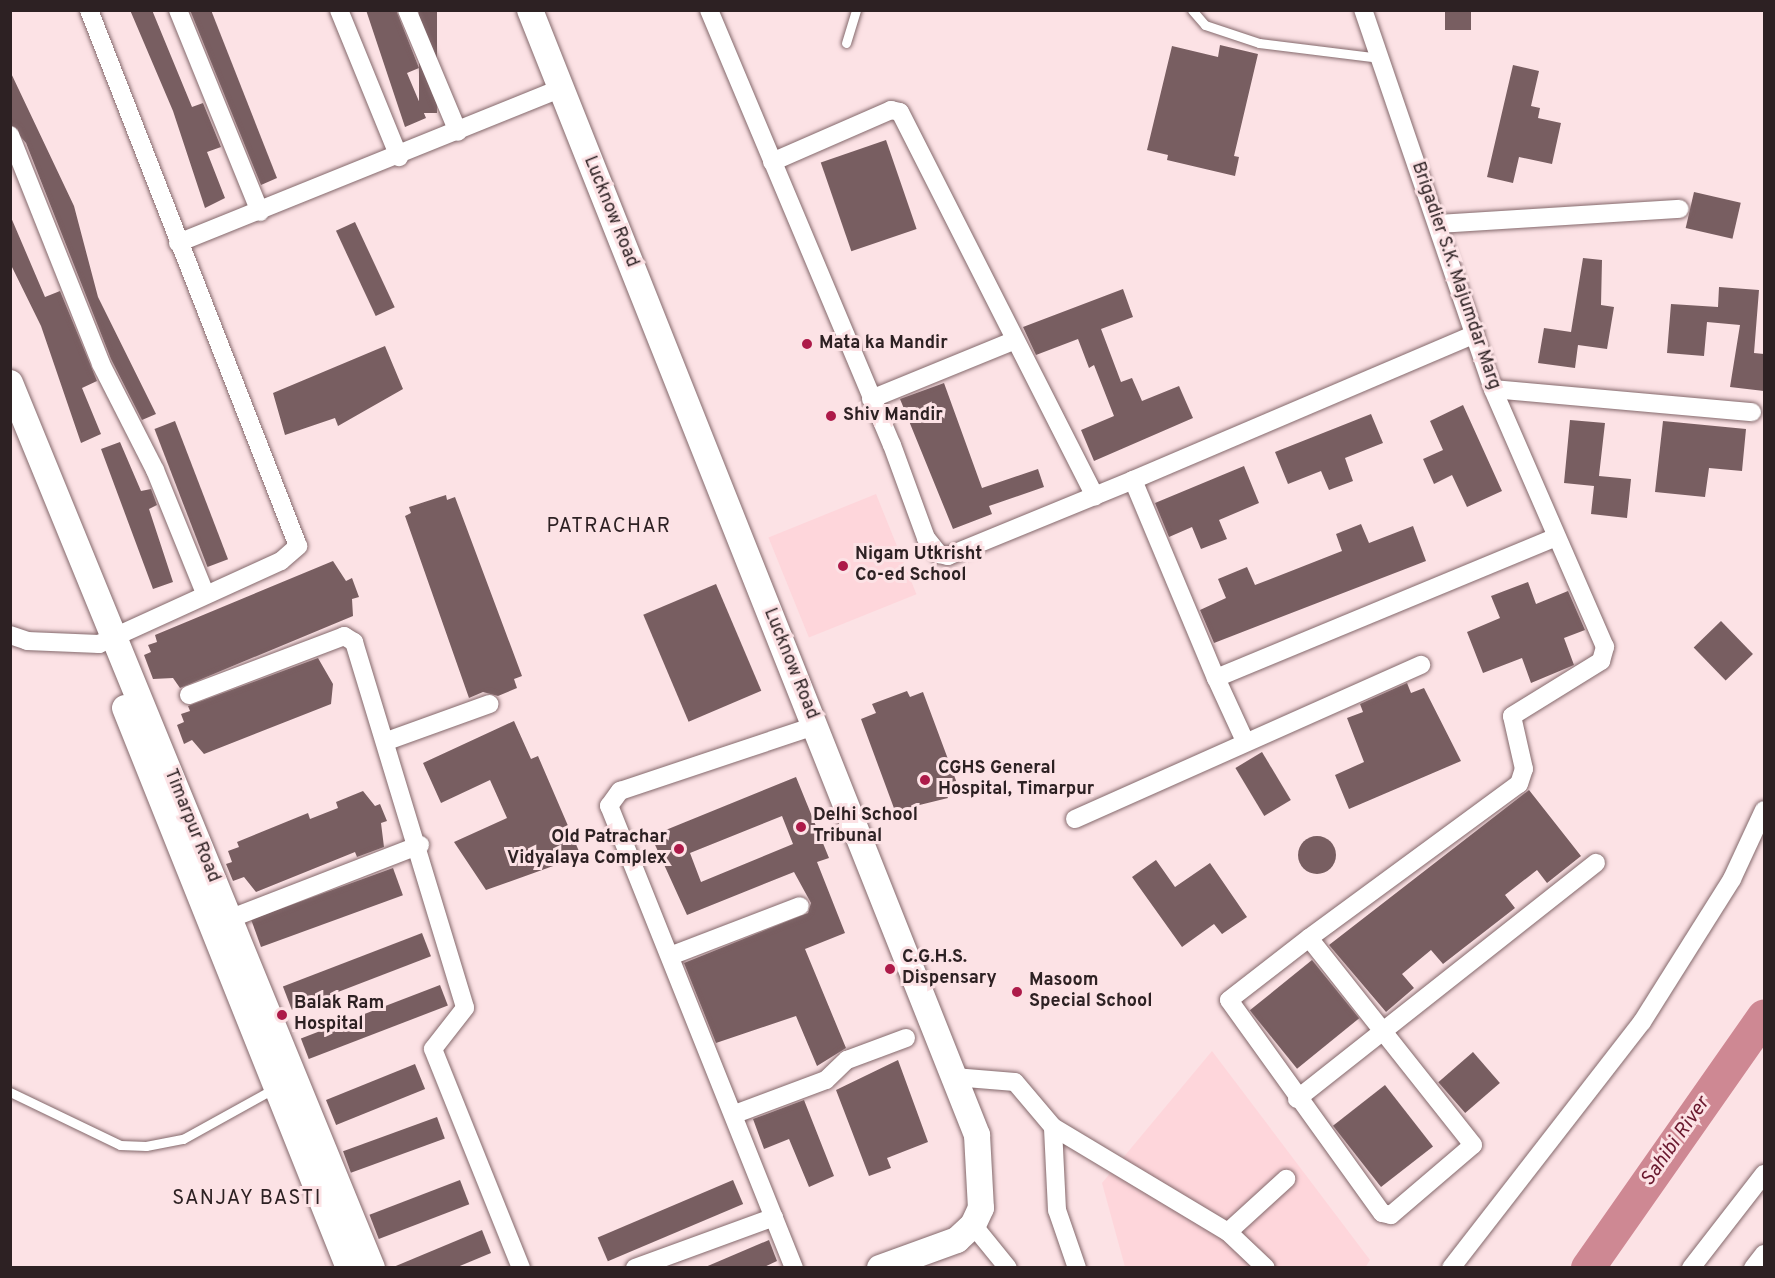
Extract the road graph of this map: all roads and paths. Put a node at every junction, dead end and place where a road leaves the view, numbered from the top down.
1 (89, 10) edge
2 (178, 10) edge
3 (339, 10) edge
4 (407, 10) edge
5 (530, 10) edge
6 (709, 10) edge
7 (856, 10) edge
8 (1192, 10) edge
9 (1363, 10) edge
10 (846, 43) dead end
11 (1380, 58) junction
12 (561, 88) junction
13 (458, 132) junction
14 (10, 135) edge
15 (399, 157) junction
16 (772, 162) junction
17 (1680, 209) dead end
18 (260, 213) junction
19 (1439, 224) junction
20 (178, 243) junction
21 (1475, 334) junction
22 (1013, 341) junction
23 (10, 383) edge
24 (1493, 389) junction
25 (871, 399) junction
26 (1752, 412) dead end
27 (10, 429) edge
28 (1133, 480) junction
29 (1095, 496) junction
30 (1554, 538) junction
31 (205, 593) junction
32 (10, 635) edge
33 (106, 641) junction
34 (1422, 665) dead end
35 (1216, 678) junction
36 (189, 694) dead end
37 (490, 704) dead end
38 (814, 726) junction
39 (387, 741) junction
40 (1245, 741) junction
41 (1764, 810) edge
42 (1075, 819) dead end
43 (420, 844) junction
44 (1596, 863) dead end
45 (800, 906) dead end
46 (228, 919) junction
47 (1308, 938) junction
48 (670, 956) junction
49 (1385, 1030) junction
50 (906, 1038) dead end
51 (954, 1077) junction
52 (286, 1084) junction
53 (10, 1092) edge
54 (1297, 1099) junction
55 (735, 1114) junction
56 (1053, 1127) junction
57 (1764, 1174) edge
58 (1286, 1179) dead end
59 (774, 1217) junction
60 (973, 1225) junction
61 (1228, 1232) junction
62 (1764, 1254) edge
63 (1266, 1267) edge
64 (348, 1268) edge
65 (372, 1268) edge
66 (521, 1268) edge
67 (635, 1268) edge
68 (794, 1268) edge
69 (880, 1268) edge
70 (1008, 1268) edge
71 (1077, 1268) edge
72 (1451, 1268) edge
73 (1691, 1268) edge
74 (1753, 1268) edge

1 - 20 street
2 - 18 street
3 - 15 street
4 - 13 street
5 - 12 street, Lucknow Road
6 - 16 street
7 - 10 lane
8 - 11 lane
9 - 11 street, Brigadier S.K. Majumdar Marg
11 - 19 street, Brigadier S.K. Majumdar Marg
12 - 13 street
12 - 38 street, Lucknow Road
13 - 15 street
14 - 31 street
15 - 18 street
16 - 22 street
16 - 25 street
17 - 19 street
18 - 20 street
19 - 21 street, Brigadier S.K. Majumdar Marg
20 - 31 street
21 - 24 street, Brigadier S.K. Majumdar Marg
21 - 28 street
22 - 25 street
22 - 29 street
23 - 33 street, Timarpur Road
24 - 26 street
24 - 30 street, Brigadier S.K. Majumdar Marg
25 - 29 street
27 - 33 street, Timarpur Road
28 - 29 street
28 - 35 street
30 - 35 street
30 - 47 street, Brigadier S.K. Majumdar Marg
31 - 33 street
32 - 33 street
33 - 46 street, Timarpur Road
33 - 52 street, Timarpur Road
34 - 40 street
35 - 40 street
36 - 39 street
37 - 39 street
38 - 48 street
38 - 51 street, Lucknow Road
39 - 43 street
40 - 42 street
41 - 72 street
43 - 46 street
43 - 66 street
44 - 49 street
45 - 48 street
46 - 52 street, Timarpur Road
47 - 49 street
47 - 54 street
48 - 55 street
49 - 54 street
49 - 54 street
50 - 55 street
51 - 56 street
51 - 60 street, Lucknow Road
52 - 53 lane
52 - 64 street, Timarpur Road
52 - 65 street, Timarpur Road
55 - 59 street
56 - 61 street
56 - 71 street
57 - 73 street
58 - 61 street
59 - 67 street
59 - 68 street
60 - 69 street
60 - 70 street
61 - 63 street
62 - 74 street

